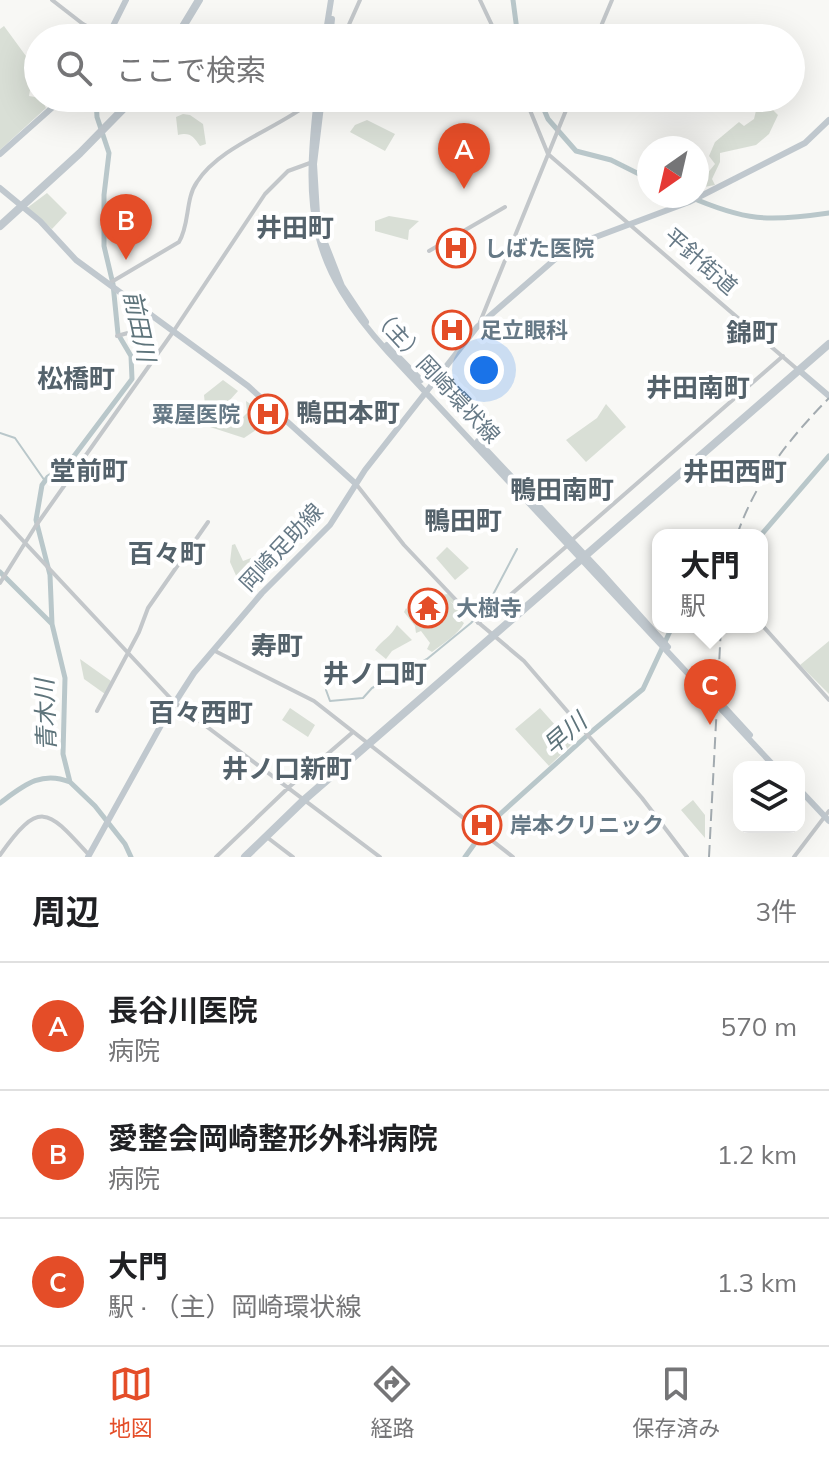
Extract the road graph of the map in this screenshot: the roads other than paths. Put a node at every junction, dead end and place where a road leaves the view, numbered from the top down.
1 (52, 0) edge
2 (126, 0) edge
3 (201, 0) edge
4 (333, 0) edge
5 (360, 0) edge
6 (480, 0) edge
7 (612, 0) edge
8 (83, 24) edge
9 (114, 24) edge
10 (186, 24) edge
11 (330, 24) edge
12 (349, 24) edge
13 (491, 24) edge
14 (602, 24) edge
15 (47, 112) edge
16 (118, 112) edge
17 (295, 112) edge
18 (317, 112) edge
19 (318, 112) edge
20 (531, 112) edge
21 (565, 112) edge
22 (829, 120) edge
23 (0, 154) edge
24 (548, 154) junction
25 (310, 163) junction
26 (0, 188) edge
27 (709, 191) edge
28 (505, 207) dead end
29 (671, 208) edge
30 (0, 223) edge
31 (630, 224) junction
32 (429, 251) dead end
33 (112, 284) junction
34 (150, 314) junction
35 (477, 327) junction
36 (173, 332) junction
37 (118, 336) dead end
38 (829, 347) edge
39 (783, 356) junction
40 (800, 371) junction
41 (428, 390) junction
42 (829, 396) edge
43 (356, 484) junction
44 (0, 516) edge
45 (208, 522) dead end
46 (25, 543) junction
47 (570, 543) junction
48 (584, 558) junction
49 (0, 582) edge
50 (475, 620) junction
51 (652, 632) edge
52 (768, 632) edge
53 (653, 633) edge
54 (494, 636) junction
55 (213, 650) junction
56 (128, 654) junction
57 (829, 700) edge
58 (174, 702) junction
59 (97, 711) dead end
60 (353, 732) junction
61 (370, 745) junction
62 (771, 761) edge
63 (288, 788) junction
64 (805, 798) edge
65 (305, 801) junction
66 (829, 811) edge
67 (829, 823) edge
68 (268, 838) junction
69 (0, 855) edge
70 (89, 856) edge
71 (216, 857) edge
72 (247, 857) edge
73 (293, 857) edge
74 (380, 857) edge
75 (513, 857) edge
76 (687, 857) edge
77 (794, 857) edge

1 - 8 street
2 - 9 main road
3 - 10 highway
4 - 11 main road
5 - 12 street
6 - 13 street
7 - 14 street
15 - 23 main road
16 - 30 highway
17 - 33 street
18 - 25 main road, （主）岡崎環状線
19 - 41 main road, （主）岡崎環状線
20 - 24 street
21 - 24 street
22 - 27 main road, 岡崎足助線
24 - 31 street, 平針街道
24 - 35 street
25 - 36 street
25 - 41 main road, （主）岡崎環状線
26 - 33 main road
28 - 32 street
29 - 31 main road, 岡崎足助線
31 - 35 main road, 岡崎足助線
31 - 39 street, 平針街道
33 - 34 main road
34 - 36 main road
34 - 37 street
35 - 41 main road, 岡崎足助線
36 - 43 main road
36 - 46 street
38 - 40 highway
39 - 40 street, 平針街道
39 - 47 street
40 - 42 main road, 平針街道
40 - 48 highway
41 - 43 main road, 岡崎足助線
41 - 47 main road, （主）岡崎環状線
43 - 50 street
43 - 55 main road, 岡崎足助線
44 - 46 street
45 - 56 street
46 - 49 street
46 - 56 street
47 - 48 main road, （主）岡崎環状線
47 - 50 street
48 - 51 main road, （主）岡崎環状線
48 - 54 highway
50 - 54 street
52 - 57 street
53 - 62 main road, （主）岡崎環状線
54 - 61 highway
54 - 76 street
55 - 58 main road, 岡崎足助線
55 - 60 street
56 - 58 street
56 - 59 street
58 - 63 street
58 - 70 main road, 岡崎足助線
60 - 61 street
60 - 63 street
61 - 65 highway
61 - 75 street
63 - 65 street
63 - 71 street
64 - 67 main road
65 - 68 highway
65 - 72 highway
65 - 74 street
66 - 77 street
68 - 72 highway
68 - 73 street
69 - 70 street

